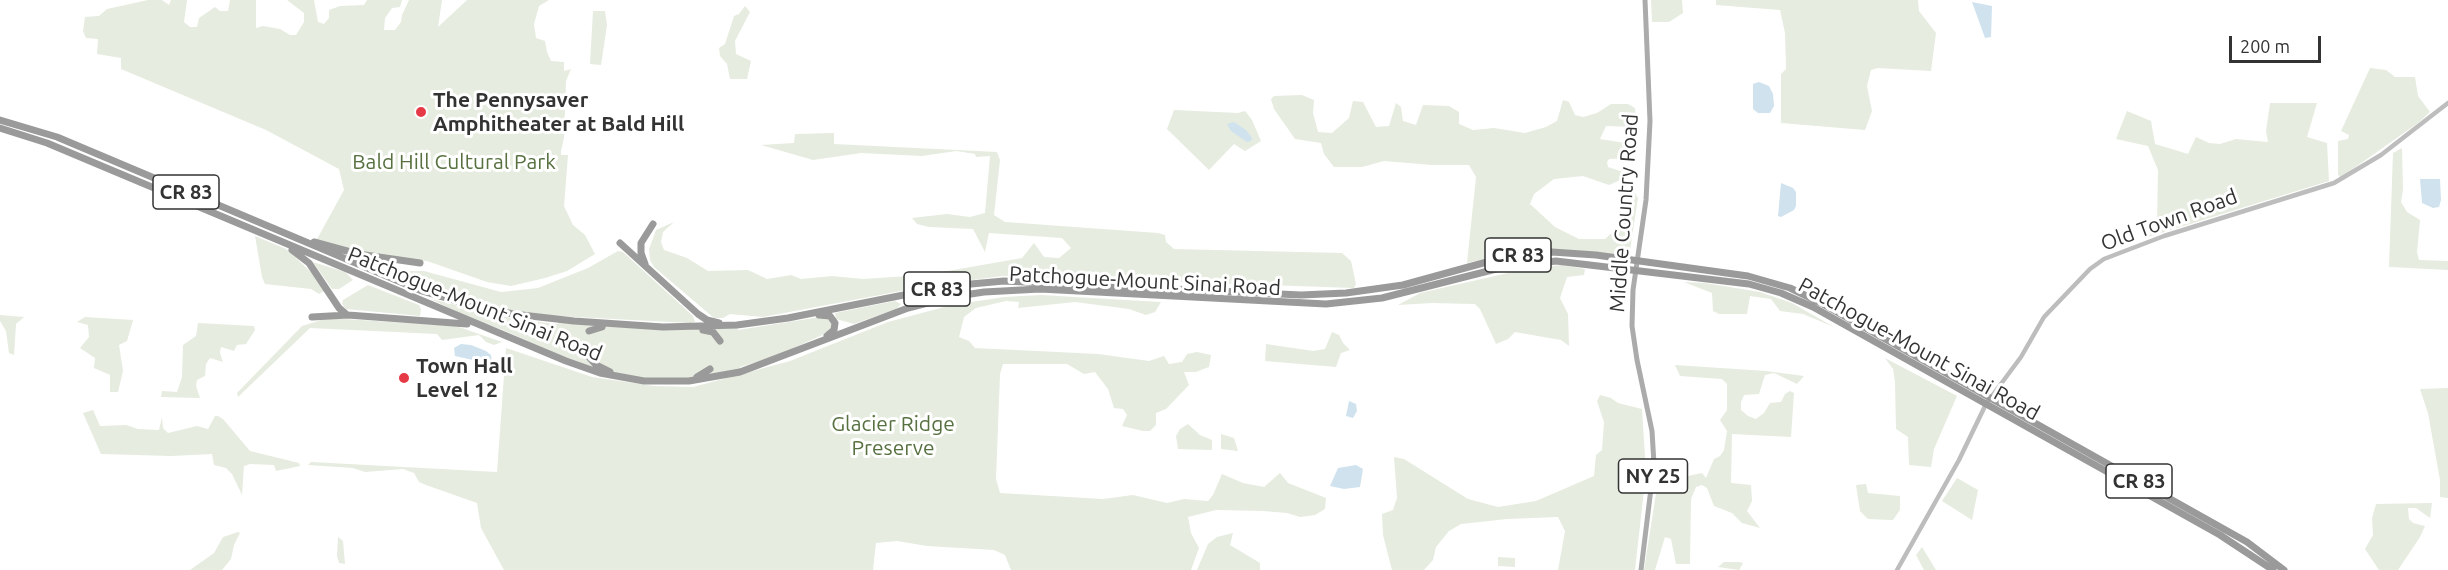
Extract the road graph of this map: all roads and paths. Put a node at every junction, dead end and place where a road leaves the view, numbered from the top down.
1 (1645, 0) edge
2 (2448, 103) edge
3 (0, 120) edge
4 (0, 128) edge
5 (243, 216) junction
6 (653, 224) dead end
7 (264, 234) junction
8 (620, 243) dead end
9 (394, 260) junction
10 (1637, 260) junction
11 (420, 263) dead end
12 (396, 270) dead end
13 (1636, 270) junction
14 (650, 271) junction
15 (348, 315) junction
16 (312, 316) dead end
17 (788, 318) junction
18 (737, 325) junction
19 (632, 326) junction
20 (677, 328) junction
21 (589, 331) dead end
22 (510, 338) junction
23 (720, 341) dead end
24 (795, 351) junction
25 (588, 356) dead end
26 (710, 369) dead end
27 (632, 380) junction
28 (678, 382) junction
29 (1991, 397) junction
30 (1986, 404) junction
31 (1641, 570) edge
32 (1897, 570) edge
33 (2272, 570) edge
34 (2284, 570) edge

1 - 10 main road, Middle Country Road / NY 25
2 - 29 main road, Old Town Road
3 - 5 highway, Patchogue-Mount Sinai Road / CR 83
4 - 7 highway, Patchogue-Mount Sinai Road / CR 83
5 - 9 highway
5 - 19 highway, Patchogue-Mount Sinai Road / CR 83
6 - 14 highway
7 - 15 highway
7 - 22 highway, Patchogue-Mount Sinai Road / CR 83
8 - 14 highway
9 - 11 highway
9 - 12 highway
10 - 13 main road, Middle Country Road / NY 25
10 - 17 highway, Patchogue-Mount Sinai Road / CR 83
10 - 29 highway, Patchogue-Mount Sinai Road / CR 83
13 - 24 highway, Patchogue-Mount Sinai Road / CR 83
13 - 30 highway, Patchogue-Mount Sinai Road / CR 83
13 - 31 main road, Middle Country Road / NY 25
14 - 18 highway
15 - 16 highway
15 - 22 highway
17 - 18 highway, Patchogue-Mount Sinai Road / CR 83
17 - 24 highway
18 - 20 highway, Patchogue-Mount Sinai Road / CR 83
19 - 20 highway, Patchogue-Mount Sinai Road / CR 83
19 - 21 highway
20 - 23 highway
22 - 27 highway, Patchogue-Mount Sinai Road / CR 83
24 - 28 highway, Patchogue-Mount Sinai Road / CR 83
25 - 27 highway
26 - 28 highway
27 - 28 highway, Patchogue-Mount Sinai Road / CR 83
29 - 30 main road, Old Town Road
29 - 34 highway, Patchogue-Mount Sinai Road / CR 83
30 - 32 main road, Old Town Road
30 - 33 highway, Patchogue-Mount Sinai Road / CR 83

